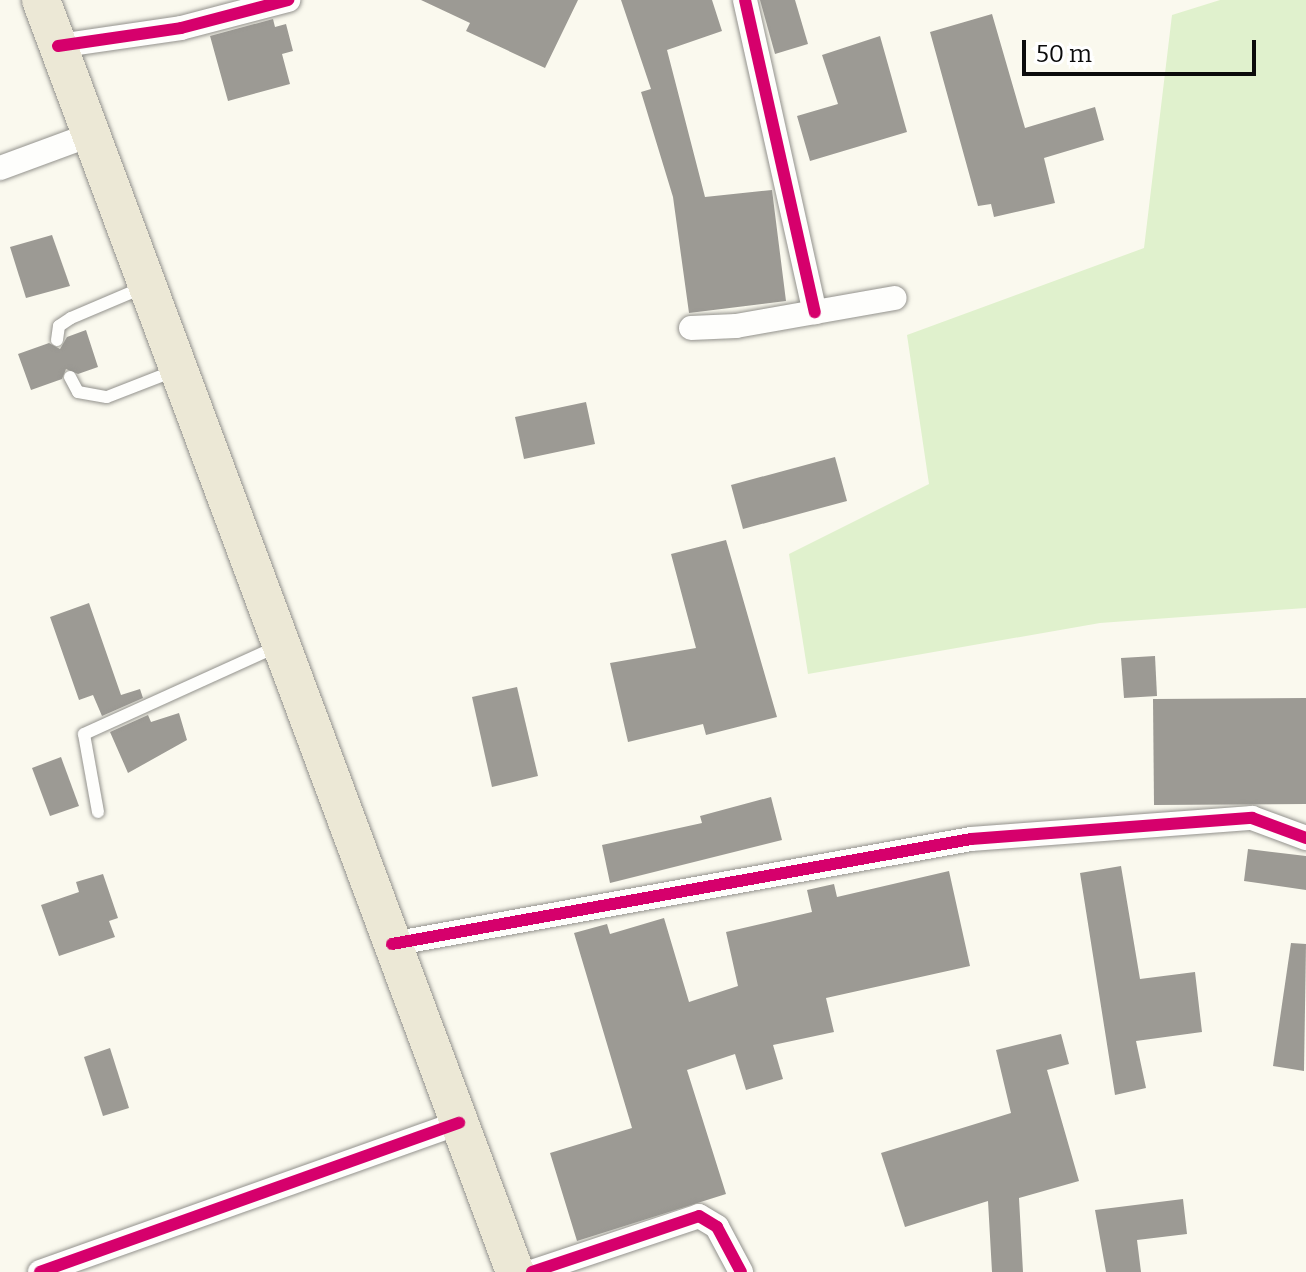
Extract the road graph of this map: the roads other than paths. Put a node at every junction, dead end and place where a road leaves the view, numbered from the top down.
1 (41, 0) edge
2 (288, 0) edge
3 (745, 0) edge
4 (58, 46) junction
5 (95, 133) junction
6 (0, 168) edge
7 (151, 285) junction
8 (895, 298) dead end
9 (815, 312) junction
10 (691, 328) dead end
11 (57, 340) dead end
12 (181, 369) junction
13 (70, 377) dead end
14 (282, 644) junction
15 (98, 812) dead end
16 (1306, 838) edge
17 (392, 944) junction
18 (459, 1123) junction
19 (40, 1272) edge
20 (515, 1272) edge
21 (532, 1272) edge
22 (741, 1272) edge

1 - 4 main road
2 - 4 street
3 - 9 street
4 - 5 main road
5 - 6 street
5 - 7 main road
7 - 11 lane
7 - 12 main road
8 - 9 street
9 - 10 street
12 - 13 lane
12 - 14 main road
14 - 15 lane
14 - 17 main road
16 - 17 street
17 - 18 main road
18 - 19 street
18 - 20 main road
21 - 22 street

